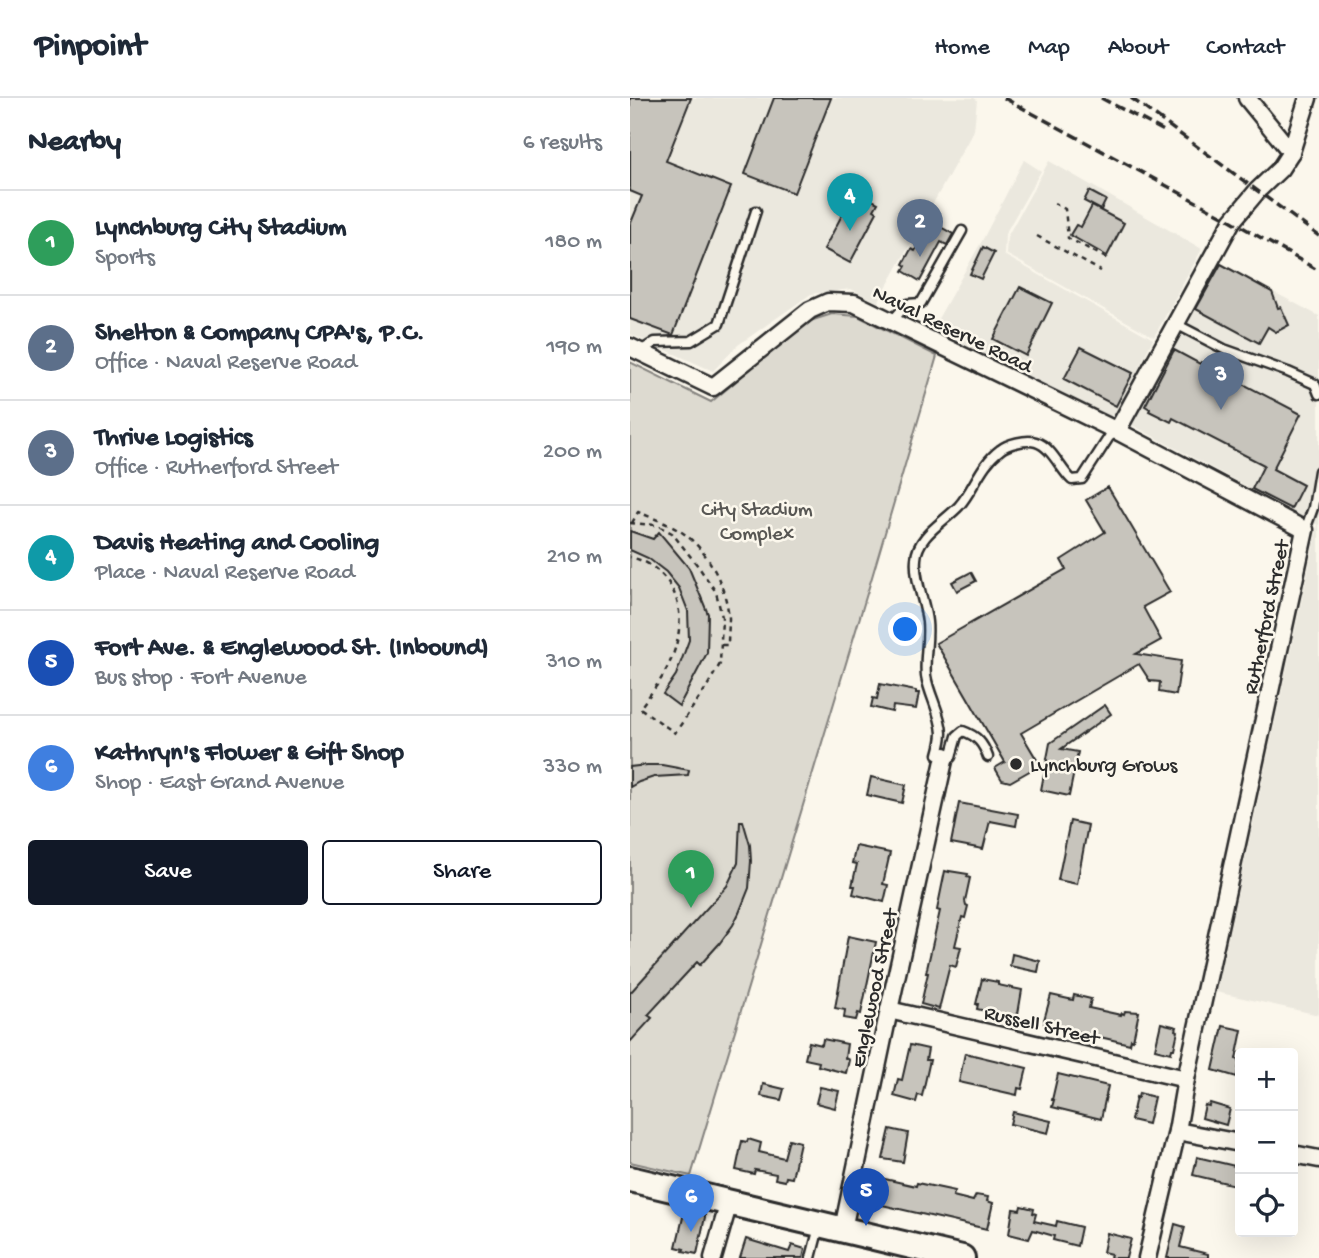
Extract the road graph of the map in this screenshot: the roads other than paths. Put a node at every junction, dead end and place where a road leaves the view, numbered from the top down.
1 (1247, 98) edge
2 (1308, 98) edge
3 (1291, 152) junction
4 (756, 211) dead end
5 (962, 231) dead end
6 (892, 321) junction
7 (1176, 324) junction
8 (634, 349) edge
9 (1319, 394) edge
10 (1117, 431) junction
11 (1319, 471) edge
12 (1305, 530) junction
13 (945, 755) junction
14 (988, 757) dead end
15 (889, 1010) junction
16 (1186, 1079) junction
17 (1177, 1131) junction
18 (1235, 1142) edge
19 (1298, 1155) edge
20 (1319, 1159) edge
21 (630, 1179) edge
22 (729, 1202) junction
23 (831, 1226) junction
24 (906, 1252) edge
25 (713, 1258) edge
26 (811, 1258) edge
27 (962, 1258) edge
28 (1147, 1258) edge

1 - 3 street
2 - 3 street
3 - 7 street
4 - 8 lane
5 - 6 lane
6 - 8 street, Naval Reserve Road
6 - 10 street, Naval Reserve Road
7 - 9 lane
7 - 10 street
10 - 12 street, Rutherford Street
10 - 13 lane
11 - 12 lane
12 - 16 street, Rutherford Street
13 - 14 lane
13 - 15 street, Englewood Street
15 - 16 street, Russell Street
15 - 23 street, Englewood Street
16 - 17 street, Rutherford Street
17 - 18 street
17 - 28 street, Rutherford Street
19 - 20 street
21 - 22 main road
22 - 23 main road
22 - 25 street
23 - 24 main road
23 - 26 lane
24 - 27 main road

